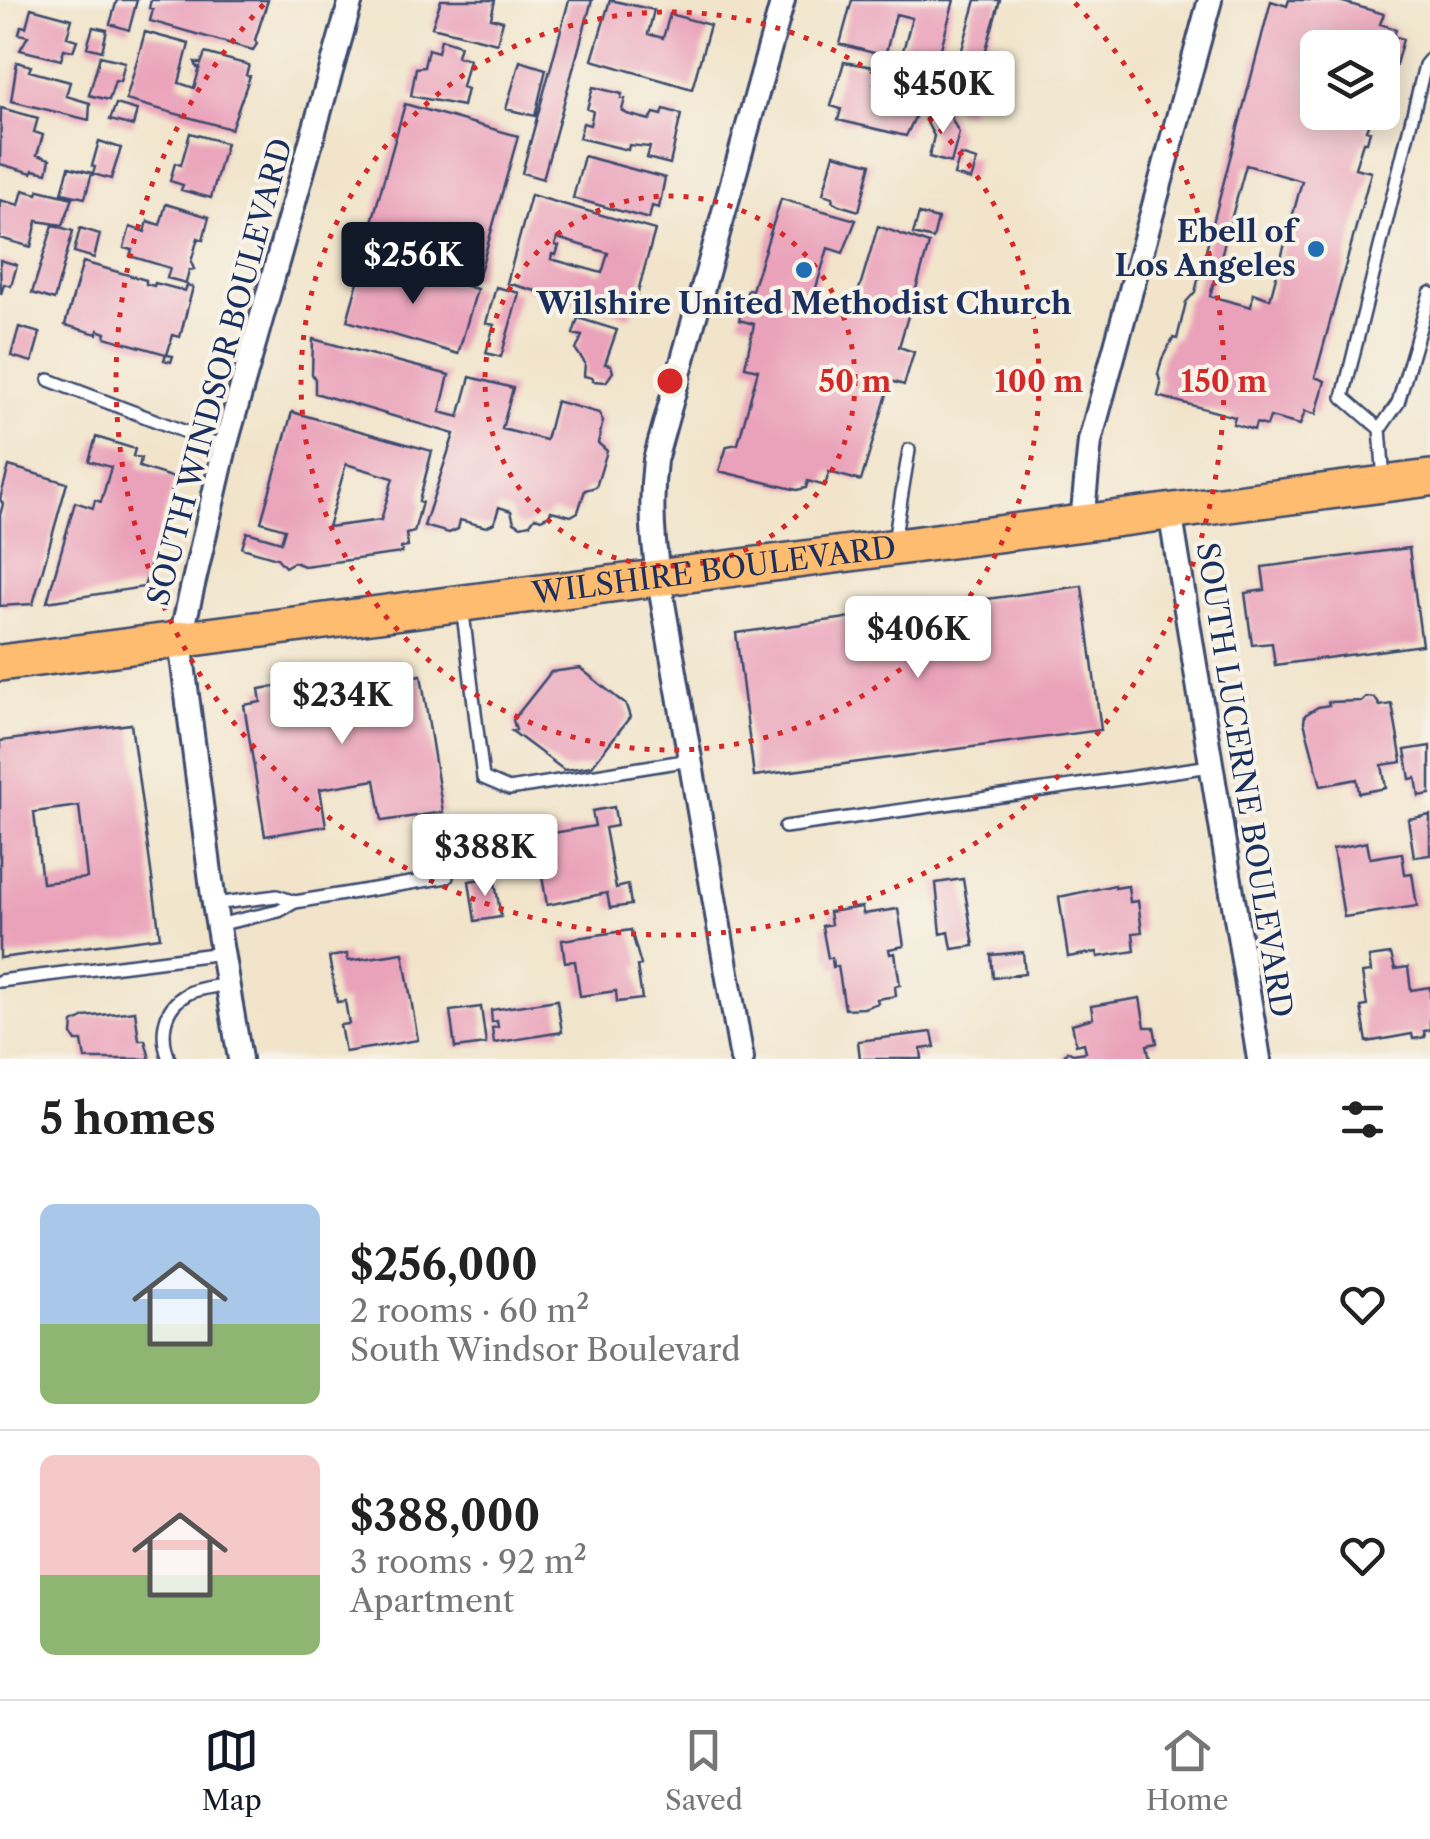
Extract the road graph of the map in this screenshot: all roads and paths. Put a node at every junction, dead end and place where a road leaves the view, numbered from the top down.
1 (352, 0) edge
2 (783, 0) edge
3 (1210, 0) edge
4 (1430, 60) edge
5 (1430, 292) edge
6 (49, 380) dead end
7 (1380, 430) junction
8 (225, 447) junction
9 (909, 450) dead end
10 (1430, 478) edge
11 (1385, 484) junction
12 (1170, 511) junction
13 (1082, 522) junction
14 (893, 547) junction
15 (659, 580) junction
16 (462, 604) junction
17 (180, 640) junction
18 (0, 663) edge
19 (690, 760) junction
20 (1212, 766) junction
21 (785, 827) dead end
22 (447, 876) dead end
23 (295, 902) junction
24 (216, 914) junction
25 (222, 953) junction
26 (0, 981) edge
27 (227, 984) junction
28 (169, 1059) edge
29 (240, 1059) edge
30 (742, 1059) edge
31 (1259, 1059) edge

1 - 8 street, SOUTH WINDSOR BOULEVARD
2 - 15 street
3 - 13 street
4 - 7 lane
5 - 7 lane
6 - 8 lane
7 - 11 lane
8 - 17 street, SOUTH WINDSOR BOULEVARD
9 - 14 lane
10 - 11 main road, WILSHIRE BOULEVARD
11 - 12 main road, WILSHIRE BOULEVARD
12 - 13 main road, WILSHIRE BOULEVARD
12 - 20 street, SOUTH LUCERNE BOULEVARD
13 - 14 main road, WILSHIRE BOULEVARD
14 - 15 main road, WILSHIRE BOULEVARD
15 - 16 main road, WILSHIRE BOULEVARD
15 - 19 street
16 - 17 main road, WILSHIRE BOULEVARD
16 - 19 lane
17 - 18 main road, WILSHIRE BOULEVARD
17 - 24 street, SOUTH WINDSOR BOULEVARD
19 - 30 street
20 - 21 lane
20 - 31 street, SOUTH LUCERNE BOULEVARD
22 - 23 lane
23 - 24 lane
23 - 24 lane
24 - 25 street, SOUTH WINDSOR BOULEVARD
25 - 26 lane
25 - 27 street, SOUTH WINDSOR BOULEVARD
27 - 28 lane
27 - 29 street, SOUTH WINDSOR BOULEVARD

